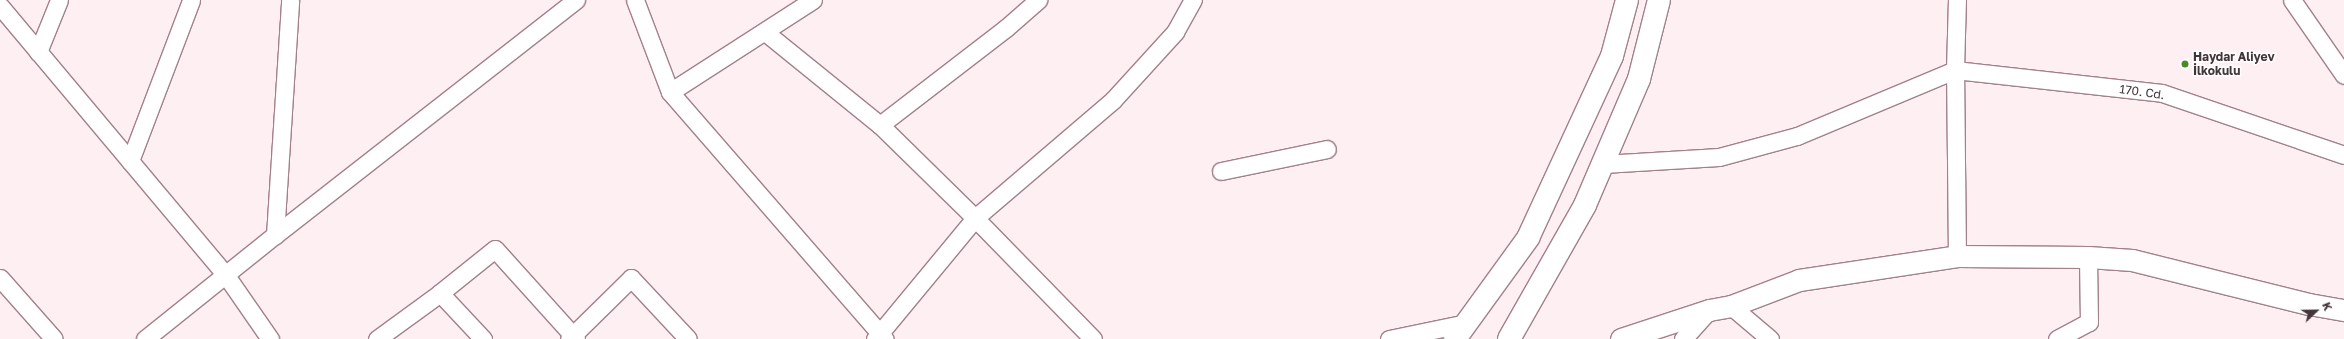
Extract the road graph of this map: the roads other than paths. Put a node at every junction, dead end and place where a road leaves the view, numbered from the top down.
1 (59, 0) edge
2 (191, 0) edge
3 (290, 0) edge
4 (576, 0) edge
5 (635, 0) edge
6 (813, 0) edge
7 (1038, 0) edge
8 (1193, 0) edge
9 (1627, 0) edge
10 (1659, 0) edge
11 (1957, 0) edge
12 (2292, 0) edge
13 (0, 6) edge
14 (765, 32) junction
15 (38, 52) junction
16 (1955, 70) junction
17 (2344, 75) edge
18 (670, 92) junction
19 (880, 125) junction
20 (1327, 149) dead end
21 (2344, 155) edge
22 (130, 161) junction
23 (1603, 164) junction
24 (1221, 171) dead end
25 (975, 218) junction
26 (275, 235) junction
27 (1957, 256) junction
28 (2088, 257) junction
29 (225, 274) junction
30 (0, 278) edge
31 (440, 293) junction
32 (1731, 306) junction
33 (1709, 310) junction
34 (2344, 310) edge
35 (1461, 331) edge
36 (572, 338) edge
37 (880, 338) edge
38 (54, 339) edge
39 (144, 339) edge
40 (270, 339) edge
41 (377, 339) edge
42 (483, 339) edge
43 (688, 339) edge
44 (1093, 339) edge
45 (1389, 339) edge
46 (1509, 339) edge
47 (1621, 339) edge
48 (1684, 339) edge
49 (1770, 339) edge
50 (2057, 339) edge

1 - 15 street
2 - 22 street
3 - 26 street
4 - 26 street
5 - 18 street
6 - 14 street
7 - 19 street
8 - 25 street
9 - 35 main road
10 - 23 main road
11 - 16 street
12 - 17 street
13 - 15 street
14 - 18 street
14 - 19 street
15 - 22 street
16 - 21 street, 170. Cd.
16 - 23 street
16 - 27 street
18 - 37 street
19 - 25 street
20 - 24 street
22 - 29 street
23 - 46 main road
25 - 37 street
25 - 44 street
26 - 29 street
27 - 28 street
27 - 32 street
28 - 34 street
28 - 50 street
29 - 39 street
29 - 40 street
30 - 38 street
31 - 36 street
31 - 41 street
31 - 42 street
32 - 33 street
32 - 49 street
33 - 47 street
33 - 48 street
35 - 45 street
36 - 43 street

